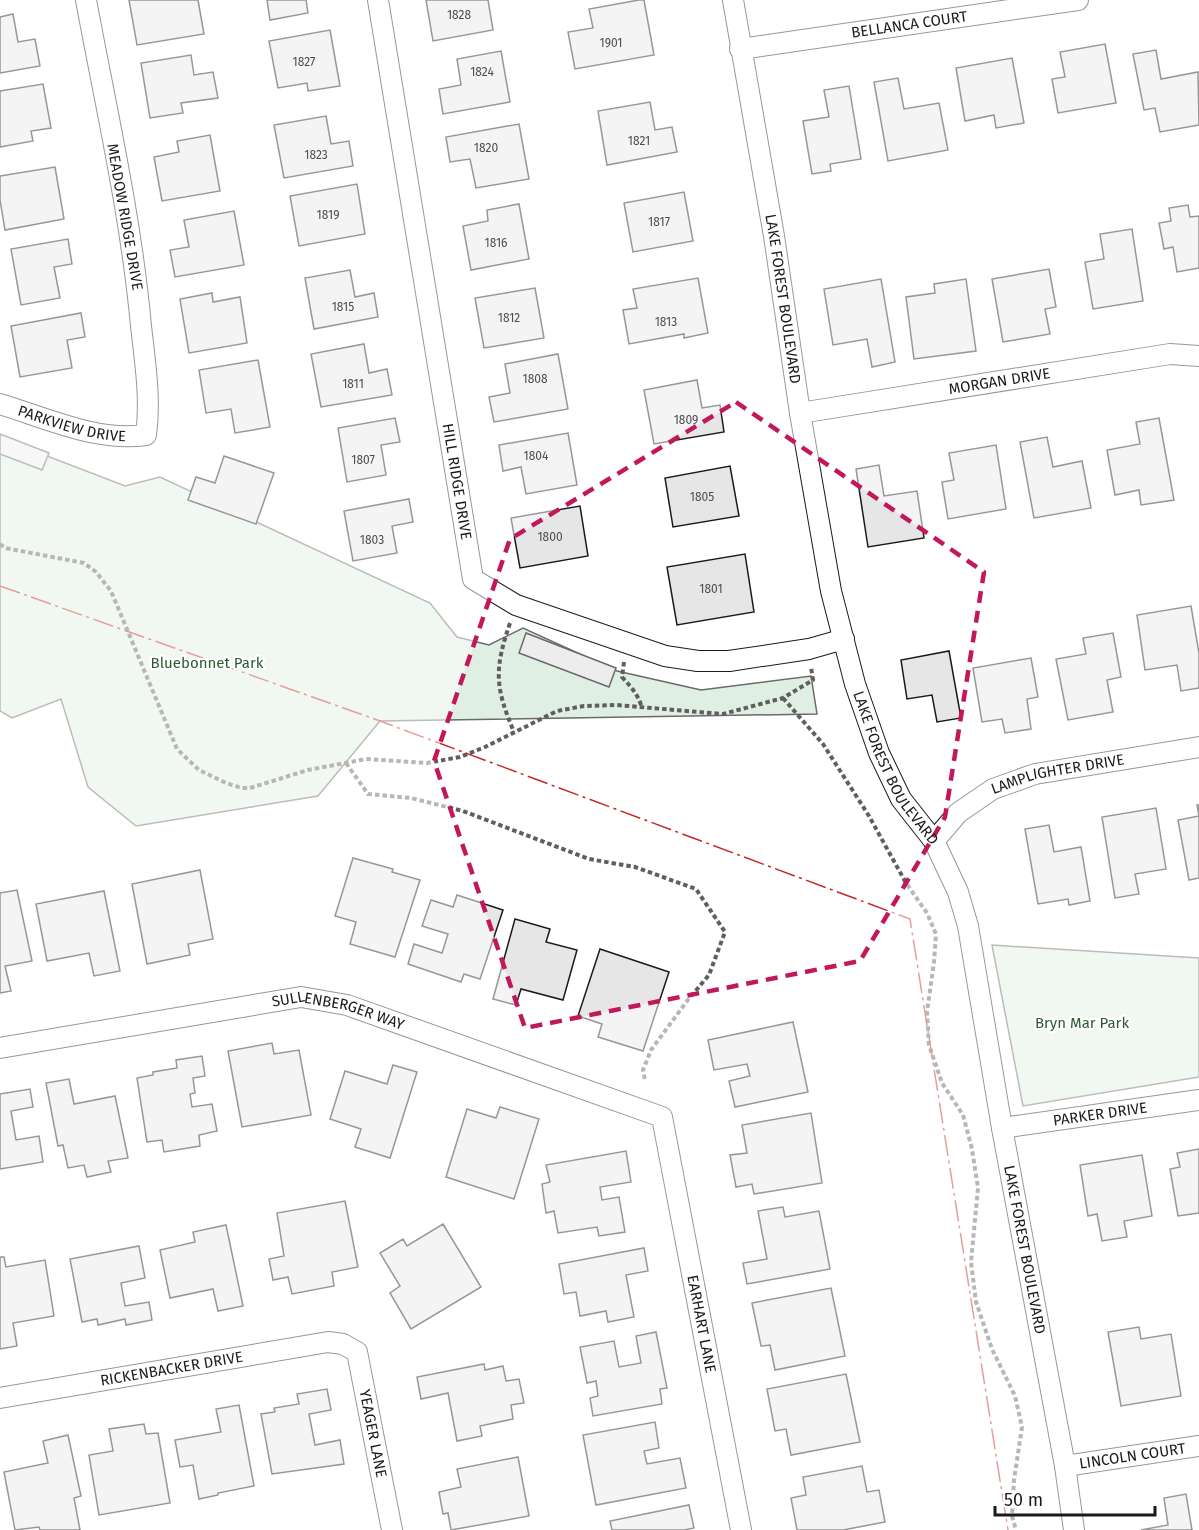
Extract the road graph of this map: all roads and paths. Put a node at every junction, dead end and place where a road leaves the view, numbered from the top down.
1 (86, 0) edge
2 (378, 0) edge
3 (733, 0) edge
4 (1078, 0) edge
5 (740, 49) junction
6 (1199, 356) edge
7 (0, 404) edge
8 (800, 413) junction
9 (146, 435) joint
10 (0, 544) edge
11 (516, 605) junction
12 (844, 639) junction
13 (626, 642) junction
14 (809, 649) junction
15 (783, 698) junction
16 (642, 708) junction
17 (514, 732) junction
18 (1199, 747) edge
19 (346, 763) junction
20 (934, 841) junction
21 (0, 1048) edge
22 (645, 1080) dead end
23 (1199, 1100) edge
24 (662, 1117) joint
25 (1002, 1128) junction
26 (343, 1344) joint
27 (0, 1398) edge
28 (1199, 1446) edge
29 (1065, 1466) junction
30 (392, 1530) edge
31 (741, 1530) edge
32 (1016, 1530) edge
33 (1074, 1530) edge

1 - 9 street, MEADOW RIDGE DRIVE
2 - 11 street, HILL RIDGE DRIVE
3 - 5 street, LAKE FOREST BOULEVARD
4 - 5 street, BELLANCA COURT
5 - 8 street, LAKE FOREST BOULEVARD
6 - 8 street, MORGAN DRIVE
7 - 9 street, PARKVIEW DRIVE
8 - 12 street, LAKE FOREST BOULEVARD
10 - 19 path
11 - 13 street, HILL RIDGE DRIVE
11 - 17 path
12 - 14 street, HILL RIDGE DRIVE
12 - 20 street, LAKE FOREST BOULEVARD
13 - 14 street, HILL RIDGE DRIVE
13 - 16 path
14 - 15 path
15 - 16 path
15 - 32 path
16 - 17 path
17 - 19 path
18 - 20 street, LAMPLIGHTER DRIVE
19 - 22 path
20 - 25 street, LAKE FOREST BOULEVARD
21 - 24 street, SULLENBERGER WAY
23 - 25 street, PARKER DRIVE
24 - 31 street, EARHART LANE
25 - 29 street, LAKE FOREST BOULEVARD
26 - 27 street, RICKENBACKER DRIVE
26 - 30 street, YEAGER LANE
28 - 29 street, LINCOLN COURT
29 - 33 street, LAKE FOREST BOULEVARD

